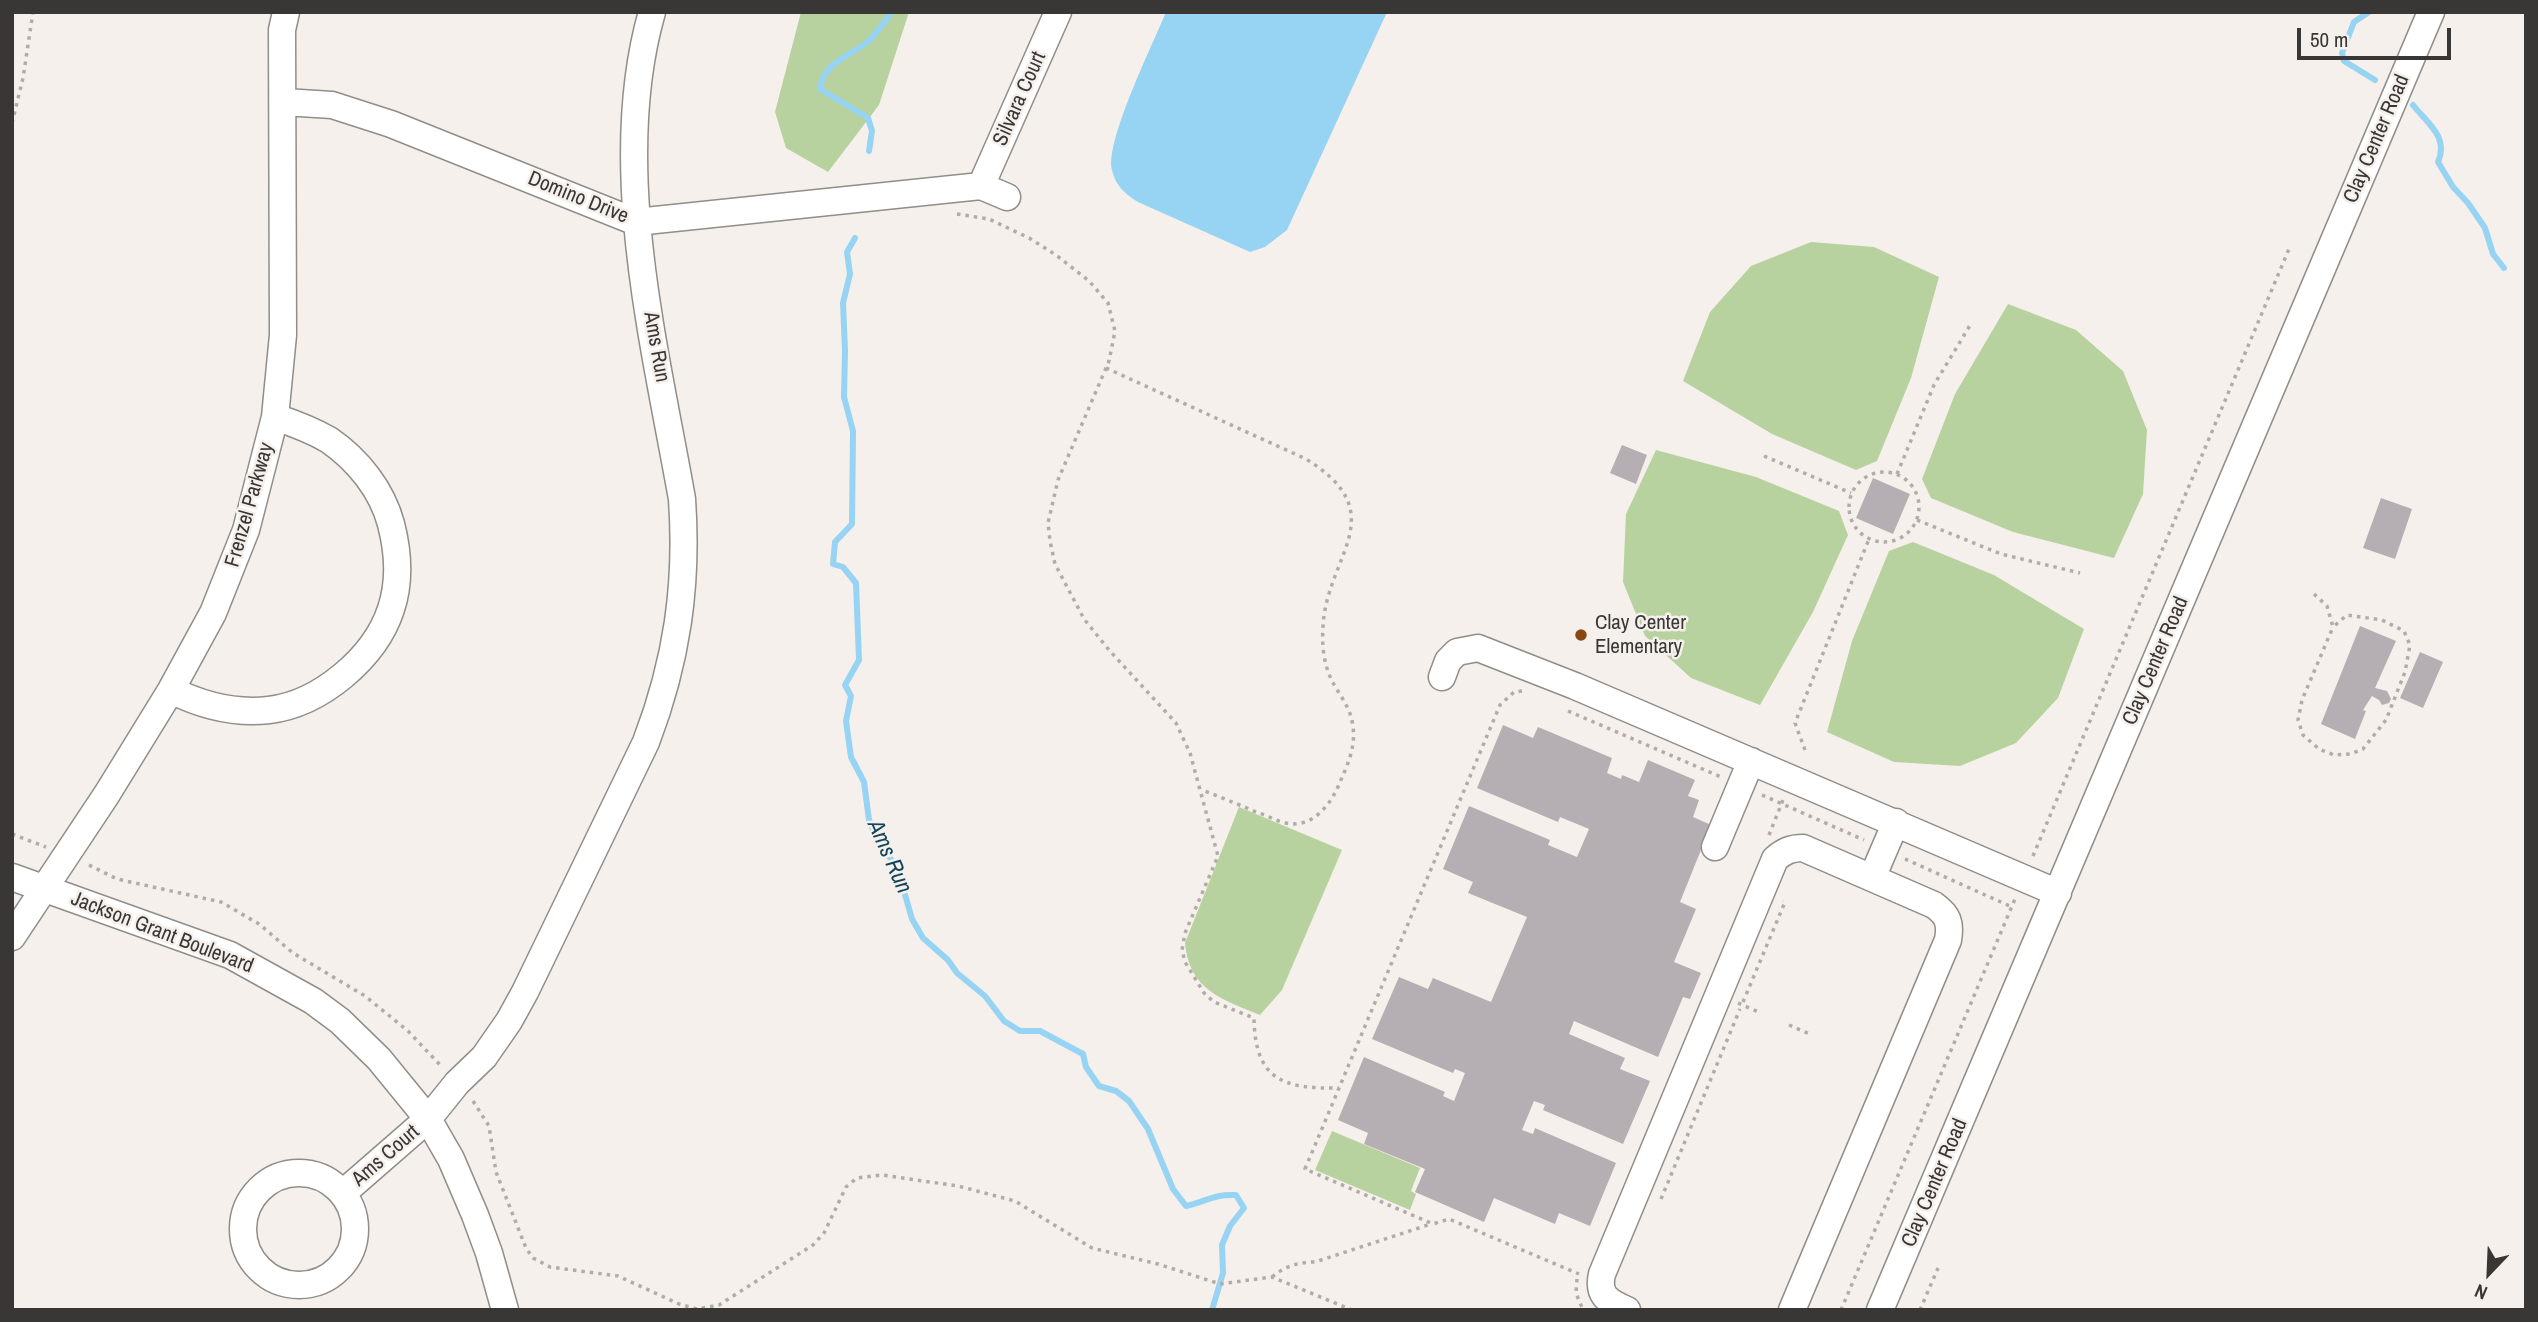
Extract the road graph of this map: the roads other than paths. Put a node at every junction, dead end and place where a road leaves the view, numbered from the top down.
1 (286, 12) edge
2 (652, 12) edge
3 (1058, 12) edge
4 (2431, 12) edge
5 (284, 102) junction
6 (981, 186) junction
7 (1007, 197) dead end
8 (636, 222) junction
9 (275, 417) junction
10 (1442, 677) dead end
11 (171, 690) junction
12 (1751, 761) junction
13 (1896, 822) junction
14 (1715, 847) dead end
15 (12, 877) edge
16 (1872, 878) junction
17 (45, 888) junction
18 (2058, 893) junction
19 (12, 937) edge
20 (428, 1119) junction
21 (343, 1193) junction
22 (505, 1310) edge
23 (1627, 1310) edge
24 (1792, 1310) edge
25 (1880, 1310) edge

1 - 5 street, Frenzel Parkway
2 - 8 street, Ams Run
3 - 6 street, Silvara Court
4 - 18 street, Clay Center Road
5 - 8 street, Domino Drive
5 - 9 street, Frenzel Parkway
6 - 7 street, Domino Drive
6 - 8 street, Domino Drive
8 - 20 street, Ams Run
9 - 11 street, Frenzel Parkway
9 - 11 street
10 - 12 street
11 - 17 street, Frenzel Parkway
12 - 13 street
12 - 14 street
13 - 16 street
13 - 18 street
15 - 17 street, Jackson Grant Boulevard
16 - 23 street
16 - 24 street
17 - 19 street, Frenzel Parkway
17 - 20 street, Jackson Grant Boulevard
18 - 25 street, Clay Center Road
20 - 21 street, Ams Court
20 - 22 street, Jackson Grant Boulevard
21 - 21 street, Ams Court

